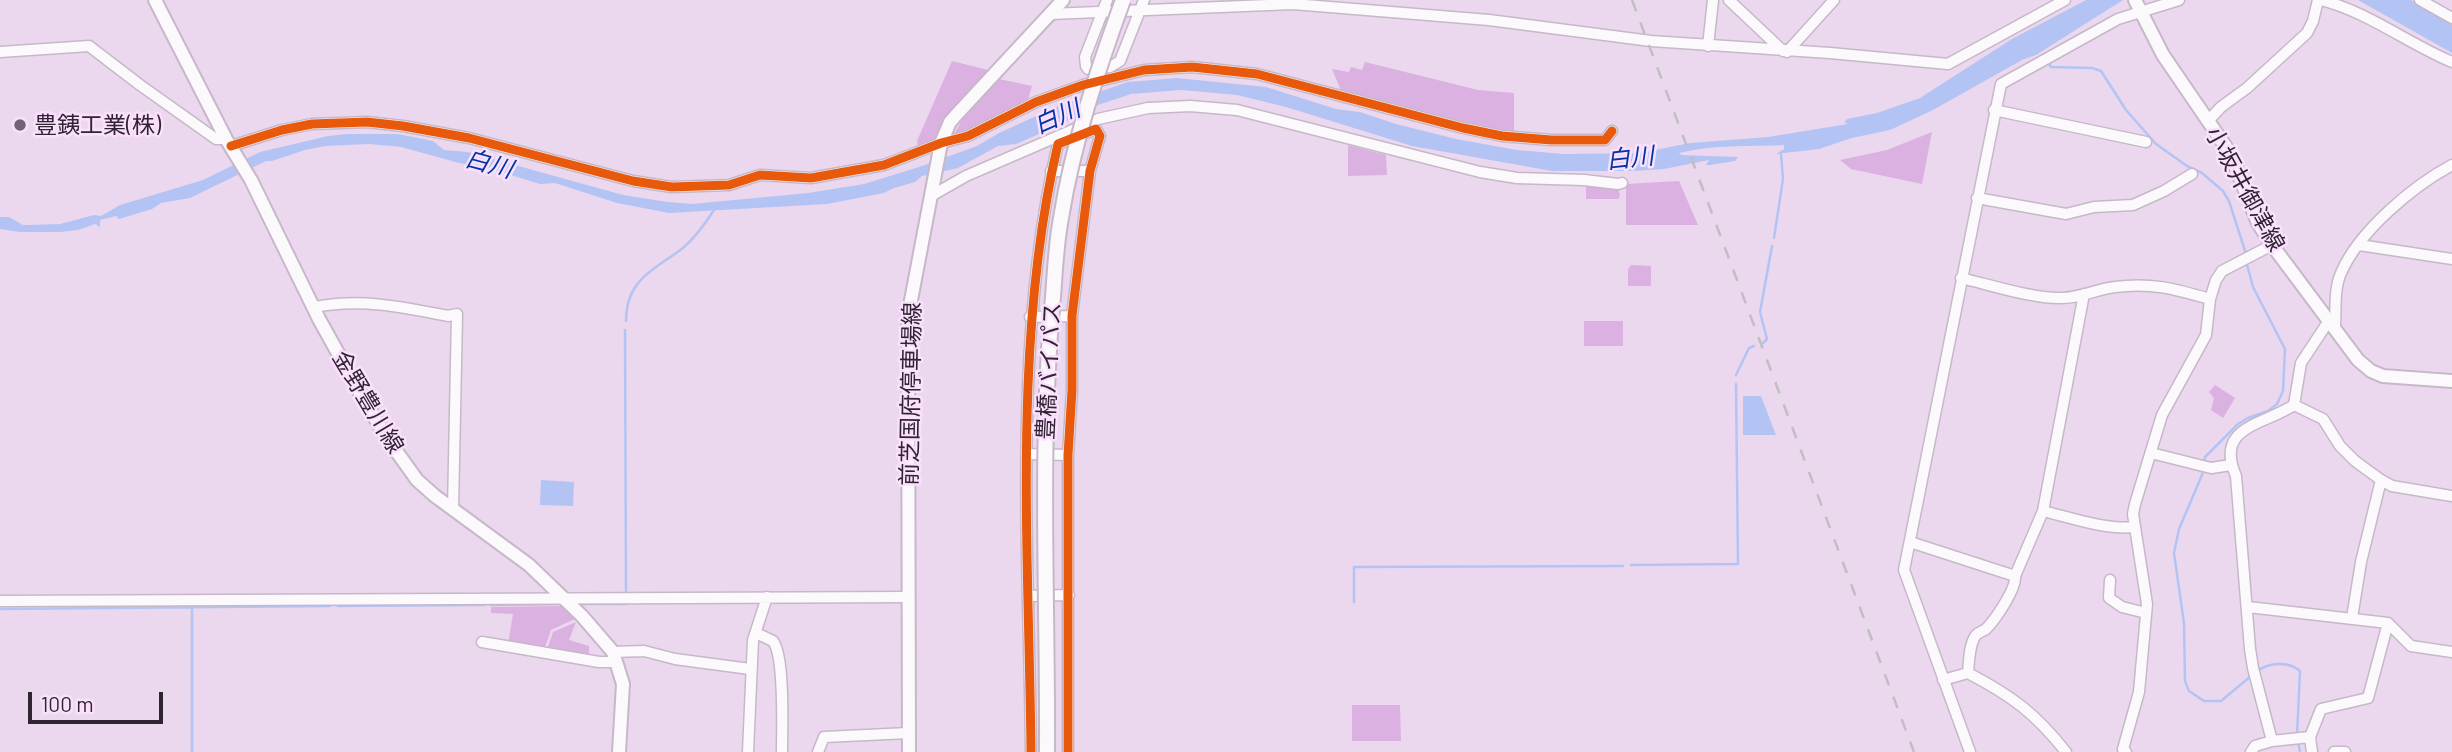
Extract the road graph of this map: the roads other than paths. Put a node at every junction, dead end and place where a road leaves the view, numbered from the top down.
1 (155, 0) edge
2 (1063, 0) edge
3 (1107, 0) edge
4 (1116, 0) edge
5 (1123, 0) edge
6 (1144, 0) edge
7 (1713, 0) edge
8 (1729, 0) edge
9 (1835, 0) edge
10 (2065, 0) edge
11 (2179, 0) edge
12 (2319, 0) edge
13 (2420, 0) edge
14 (1256, 2) edge
15 (2137, 7) edge
16 (1139, 11) junction
17 (1102, 12) junction
18 (1050, 14) junction
19 (2452, 18) edge
20 (1708, 46) junction
21 (1785, 51) junction
22 (0, 52) edge
23 (2452, 62) edge
24 (1994, 110) junction
25 (2208, 121) junction
26 (1612, 131) dead end
27 (2146, 142) dead end
28 (940, 145) junction
29 (230, 146) junction
30 (2452, 164) edge
31 (1051, 171) junction
32 (1090, 171) junction
33 (2192, 174) dead end
34 (1622, 183) dead end
35 (932, 193) junction
36 (1978, 198) junction
37 (2272, 245) junction
38 (2358, 245) junction
39 (2452, 260) edge
40 (1961, 278) junction
41 (2084, 294) junction
42 (2210, 299) junction
43 (315, 307) junction
44 (1072, 316) junction
45 (1030, 317) junction
46 (2332, 323) junction
47 (2452, 381) edge
48 (2294, 405) junction
49 (2151, 453) junction
50 (1027, 454) junction
51 (1068, 456) junction
52 (2231, 466) junction
53 (2381, 480) junction
54 (2452, 496) edge
55 (453, 510) junction
56 (2043, 511) junction
57 (2135, 527) junction
58 (1910, 542) junction
59 (2015, 576) junction
60 (2110, 580) dead end
61 (1069, 595) junction
62 (1029, 596) junction
63 (767, 597) junction
64 (909, 597) junction
65 (565, 599) junction
66 (0, 601) edge
67 (2248, 607) junction
68 (2146, 613) junction
69 (2352, 618) junction
70 (2388, 623) junction
71 (755, 633) junction
72 (482, 642) dead end
73 (2452, 652) edge
74 (615, 657) junction
75 (750, 669) junction
76 (1968, 673) junction
77 (1943, 680) junction
78 (909, 733) junction
79 (2306, 737) junction
80 (2272, 741) junction
81 (618, 752) edge
82 (748, 752) edge
83 (782, 752) edge
84 (818, 752) edge
85 (909, 752) edge
86 (1031, 752) edge
87 (1041, 752) edge
88 (1047, 752) edge
89 (1069, 752) edge
90 (1970, 752) edge
91 (2066, 752) edge
92 (2126, 752) edge
93 (2251, 752) edge
94 (2312, 752) edge
95 (2334, 752) edge
96 (2345, 752) edge

1 - 29 main road, 金野豊川線
2 - 18 main road, 前芝国府停車場線
3 - 17 street
4 - 87 highway, 豊橋バイパス, bridge
5 - 88 highway, 豊橋バイパス, bridge
6 - 16 street
7 - 20 street
8 - 21 street
9 - 21 street
10 - 21 street
11 - 15 street
12 - 23 street
12 - 25 street
13 - 19 street
14 - 16 street
14 - 20 street
15 - 24 street
15 - 25 main road, 小坂井御津線
16 - 17 street
16 - 17 street
17 - 18 street
18 - 28 main road, 前芝国府停車場線
20 - 21 street
22 - 29 street
24 - 27 street
24 - 36 street
25 - 37 main road, 小坂井御津線
26 - 28 street
28 - 29 street
28 - 35 main road, 前芝国府停車場線
29 - 43 main road, 金野豊川線
30 - 38 street
31 - 32 street
31 - 32 street
31 - 45 street
32 - 44 street
33 - 36 street
34 - 35 street
35 - 64 main road, 前芝国府停車場線
36 - 40 street
37 - 42 street
37 - 46 main road, 小坂井御津線
38 - 39 street
38 - 46 street
40 - 41 street
40 - 58 street
41 - 42 street
41 - 56 street
42 - 49 street
43 - 55 main road, 金野豊川線
43 - 55 street
44 - 45 street
44 - 51 street
45 - 50 street
46 - 47 main road, 小坂井御津線
46 - 48 street
48 - 52 street
48 - 53 street
49 - 52 street
49 - 57 street
50 - 51 street
50 - 62 street
51 - 61 street
52 - 67 street
53 - 54 street
53 - 69 street
55 - 65 main road, 金野豊川線
56 - 57 street
56 - 59 street
57 - 68 street
58 - 59 street
58 - 77 street
59 - 76 street
60 - 68 street
61 - 62 street
61 - 89 street
62 - 86 street
63 - 64 street
63 - 65 street
63 - 71 street
64 - 78 main road, 前芝国府停車場線
65 - 66 street
65 - 74 main road, 金野豊川線
67 - 69 street
67 - 80 street
68 - 92 street
69 - 70 street
70 - 73 street
70 - 79 street
71 - 75 street
71 - 83 street
72 - 74 street
74 - 75 street
74 - 81 main road
75 - 82 street
76 - 77 street
76 - 91 street
77 - 90 street
78 - 84 street
78 - 85 main road, 前芝国府停車場線
79 - 80 street
79 - 94 street
80 - 93 street
95 - 96 street

